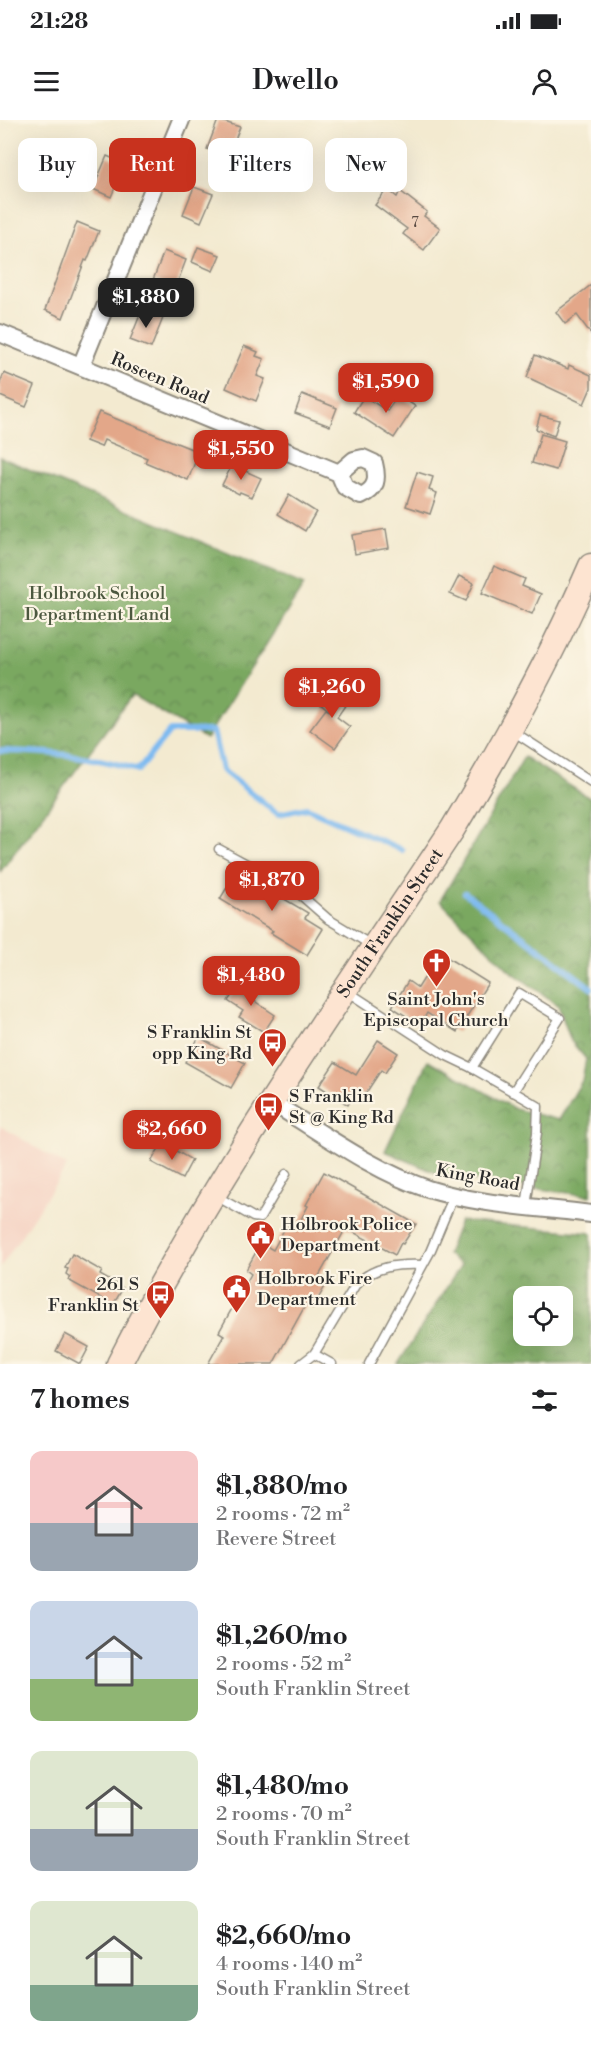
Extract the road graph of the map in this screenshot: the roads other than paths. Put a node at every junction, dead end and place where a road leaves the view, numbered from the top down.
1 (181, 120) edge
2 (0, 333) edge
3 (81, 366) junction
4 (339, 473) dead end
5 (589, 578) edge
6 (511, 730) junction
7 (591, 783) edge
8 (219, 849) dead end
9 (374, 946) junction
10 (345, 990) junction
11 (472, 1068) junction
12 (513, 1092) junction
13 (272, 1102) junction
14 (286, 1174) dead end
15 (213, 1195) junction
16 (454, 1196) junction
17 (526, 1206) junction
18 (591, 1214) edge
19 (422, 1265) junction
20 (314, 1354) junction
21 (119, 1364) edge
22 (301, 1364) edge
23 (332, 1364) edge
24 (369, 1364) edge

1 - 3 street
2 - 3 street, Roseen Road
3 - 4 street, Roseen Road
5 - 6 main road, South Franklin Street
6 - 7 lane
6 - 9 main road, South Franklin Street
8 - 9 lane
9 - 10 main road, South Franklin Street
10 - 11 lane
10 - 13 main road, South Franklin Street
11 - 12 lane
11 - 12 lane
12 - 17 lane
13 - 15 main road, South Franklin Street
13 - 16 street, King Road
14 - 15 lane
15 - 21 main road, South Franklin Street
16 - 17 street, King Road
16 - 19 lane
17 - 18 street, King Road
19 - 20 lane
19 - 24 lane
20 - 22 lane
20 - 23 lane

